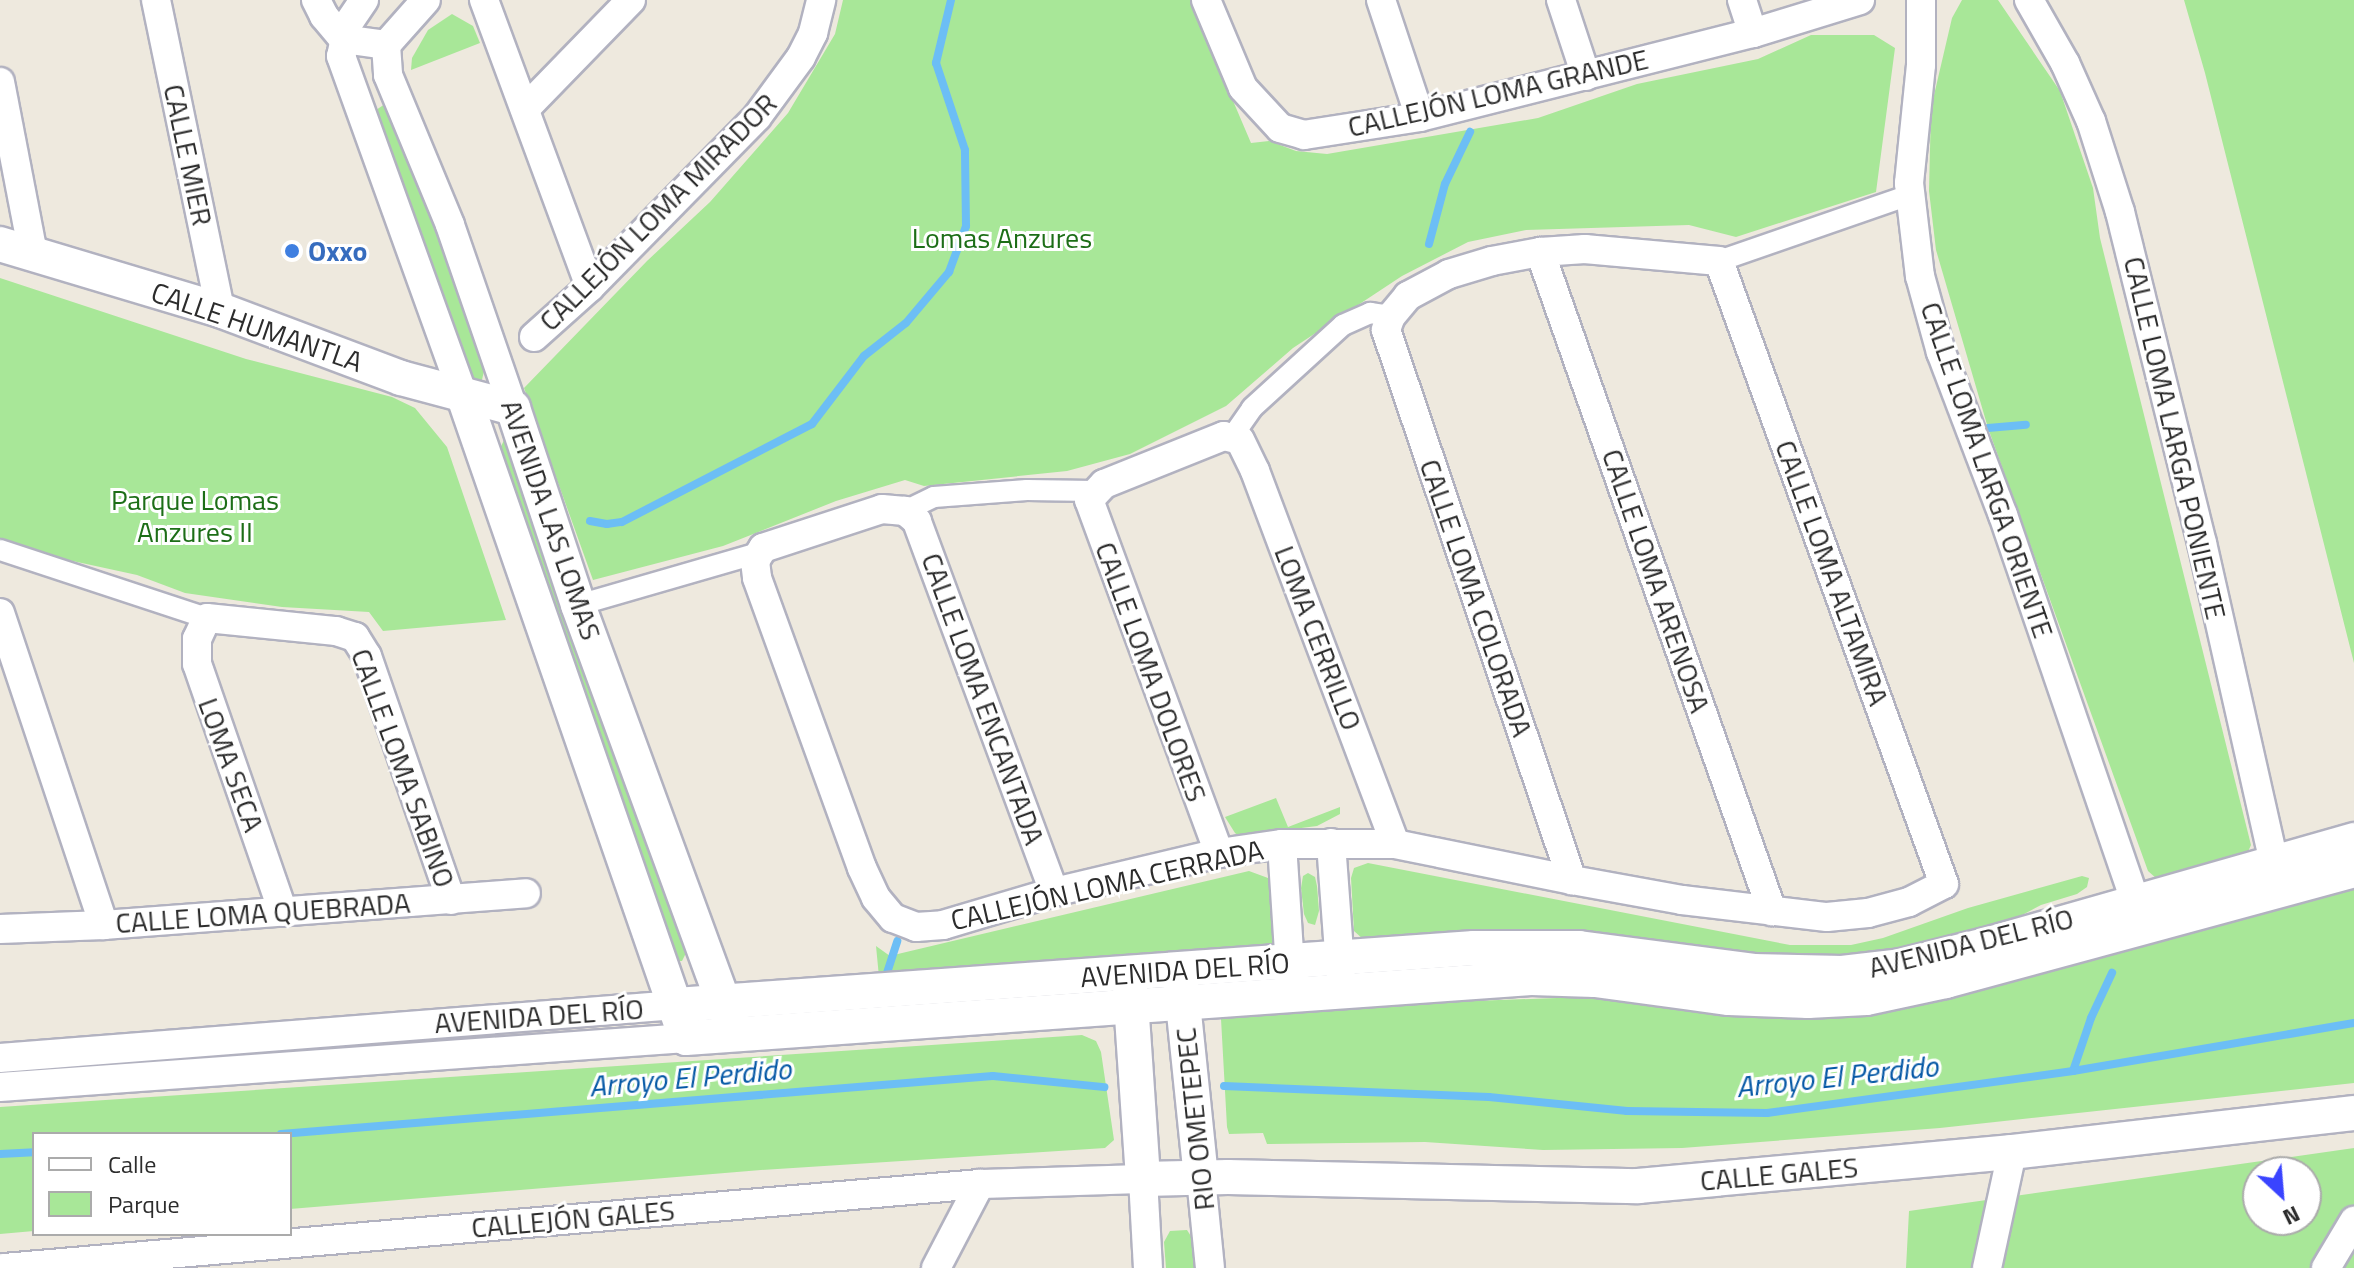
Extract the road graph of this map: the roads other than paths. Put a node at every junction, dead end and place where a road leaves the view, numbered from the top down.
1 (156, 0) edge
2 (316, 0) edge
3 (364, 0) edge
4 (426, 0) edge
5 (484, 0) edge
6 (631, 0) edge
7 (821, 0) edge
8 (1206, 0) edge
9 (1381, 0) edge
10 (1561, 0) edge
11 (1742, 0) edge
12 (1860, 0) edge
13 (1921, 0) edge
14 (2029, 0) edge
15 (1753, 33) junction
16 (343, 39) junction
17 (386, 45) junction
18 (1586, 76) junction
19 (0, 82) edge
20 (525, 109) junction
21 (1420, 117) junction
22 (1910, 195) junction
23 (0, 244) edge
24 (1540, 252) junction
25 (33, 253) junction
26 (1719, 261) junction
27 (590, 287) junction
28 (220, 310) junction
29 (1391, 316) junction
30 (534, 337) dead end
31 (464, 397) junction
32 (513, 408) junction
33 (1232, 437) junction
34 (1094, 491) junction
35 (905, 511) junction
36 (0, 550) edge
37 (758, 553) junction
38 (578, 605) junction
39 (0, 613) edge
40 (207, 618) junction
41 (2354, 840) edge
42 (1331, 843) junction
43 (1282, 844) junction
44 (1395, 844) junction
45 (1219, 853) junction
46 (2354, 870) edge
47 (2276, 875) junction
48 (1572, 880) junction
49 (1944, 884) joint
50 (1054, 892) junction
51 (526, 893) dead end
52 (451, 900) junction
53 (1772, 911) junction
54 (283, 912) junction
55 (2139, 913) junction
56 (104, 925) junction
57 (0, 929) edge
58 (1181, 970) junction
59 (1129, 974) junction
60 (1341, 975) junction
61 (1290, 979) junction
62 (724, 1001) junction
63 (676, 1005) junction
64 (1183, 1013) junction
65 (1132, 1018) junction
66 (735, 1036) junction
67 (686, 1038) junction
68 (0, 1058) edge
69 (0, 1087) edge
70 (2354, 1113) edge
71 (2012, 1152) junction
72 (1201, 1178) junction
73 (1143, 1179) junction
74 (980, 1184) junction
75 (2354, 1221) edge
76 (4, 1268) edge
77 (936, 1268) edge
78 (1148, 1268) edge
79 (1210, 1268) edge
80 (1987, 1268) edge
81 (2326, 1268) edge

1 - 28 street, CALLE MIER
2 - 16 street, AVENIDA LAS LOMAS
3 - 16 street
4 - 17 street
5 - 20 street
6 - 20 street
7 - 27 street, CALLEJÓN LOMA MIRADOR
8 - 21 street, CALLEJÓN LOMA GRANDE
9 - 21 street
10 - 18 street
11 - 15 street
12 - 15 street, CALLEJÓN LOMA GRANDE
13 - 22 street, CALLE LOMA LARGA ORIENTE
14 - 47 street, CALLE LOMA LARGA PONIENTE
15 - 18 street, CALLEJÓN LOMA GRANDE
16 - 17 street
16 - 31 street, AVENIDA LAS LOMAS
17 - 32 street, AVENIDA LAS LOMAS
18 - 21 street, CALLEJÓN LOMA GRANDE
19 - 25 street
20 - 27 street
22 - 26 street
22 - 55 street, CALLE LOMA LARGA ORIENTE
23 - 25 street, CALLE HUMANTLA
24 - 26 street
24 - 29 street
24 - 53 street, CALLE LOMA ARENOSA
25 - 28 street, CALLE HUMANTLA
26 - 49 street, CALLE LOMA ALTAMIRA
27 - 30 street, CALLEJÓN LOMA MIRADOR
28 - 31 street, CALLE HUMANTLA
29 - 33 street
29 - 48 street, CALLE LOMA COLORADA
31 - 32 street, CALLE HUMANTLA
31 - 63 street, AVENIDA LAS LOMAS
32 - 38 street, AVENIDA LAS LOMAS
33 - 34 street
33 - 44 street, LOMA CERRILLO
34 - 35 street
34 - 45 street, CALLE LOMA DOLORES
35 - 37 street
35 - 50 street, CALLE LOMA ENCANTADA
36 - 40 street
37 - 38 street
37 - 50 street, CALLEJÓN LOMA CERRADA
38 - 62 street, AVENIDA LAS LOMAS
39 - 56 street
40 - 52 street, CALLE LOMA SABINO
40 - 54 street, LOMA SECA
41 - 47 street, AVENIDA DEL RÍO
42 - 43 street, CALLEJÓN LOMA CERRADA
42 - 44 street, CALLEJÓN LOMA CERRADA
42 - 60 street
43 - 45 street, CALLEJÓN LOMA CERRADA
43 - 61 street
44 - 48 street, CALLEJÓN LOMA CERRADA
45 - 50 street, CALLEJÓN LOMA CERRADA
46 - 47 street, AVENIDA DEL RÍO
47 - 55 street, AVENIDA DEL RÍO
48 - 53 street, CALLEJÓN LOMA CERRADA
49 - 53 street, CALLEJÓN LOMA CERRADA
51 - 52 street, CALLE LOMA QUEBRADA
52 - 54 street, CALLE LOMA QUEBRADA
54 - 56 street, CALLE LOMA QUEBRADA
55 - 60 street, AVENIDA DEL RÍO
56 - 57 street, CALLE LOMA QUEBRADA
58 - 59 street, AVENIDA DEL RÍO
58 - 61 street, AVENIDA DEL RÍO
58 - 64 street, RIO OMETEPEC
59 - 62 street, AVENIDA DEL RÍO
59 - 65 street, RIO OMETEPEC
60 - 61 street, AVENIDA DEL RÍO
61 - 64 street, AVENIDA DEL RÍO
62 - 63 street, AVENIDA DEL RÍO
62 - 66 street, AVENIDA LAS LOMAS
63 - 67 street, AVENIDA LAS LOMAS
63 - 68 street, AVENIDA DEL RÍO
64 - 65 street, AVENIDA DEL RÍO
64 - 72 street, RIO OMETEPEC
65 - 66 street, AVENIDA DEL RÍO
65 - 73 street, RIO OMETEPEC
66 - 67 street, AVENIDA DEL RÍO
67 - 69 street, AVENIDA DEL RÍO
70 - 71 street, CALLE GALES
71 - 72 street, CALLE GALES
71 - 80 street
72 - 73 street, CALLE GALES
72 - 79 street, RIO OMETEPEC
73 - 74 street, CALLEJÓN GALES
73 - 78 street, RIO OMETEPEC
74 - 76 street, CALLEJÓN GALES
74 - 77 street
75 - 81 street

